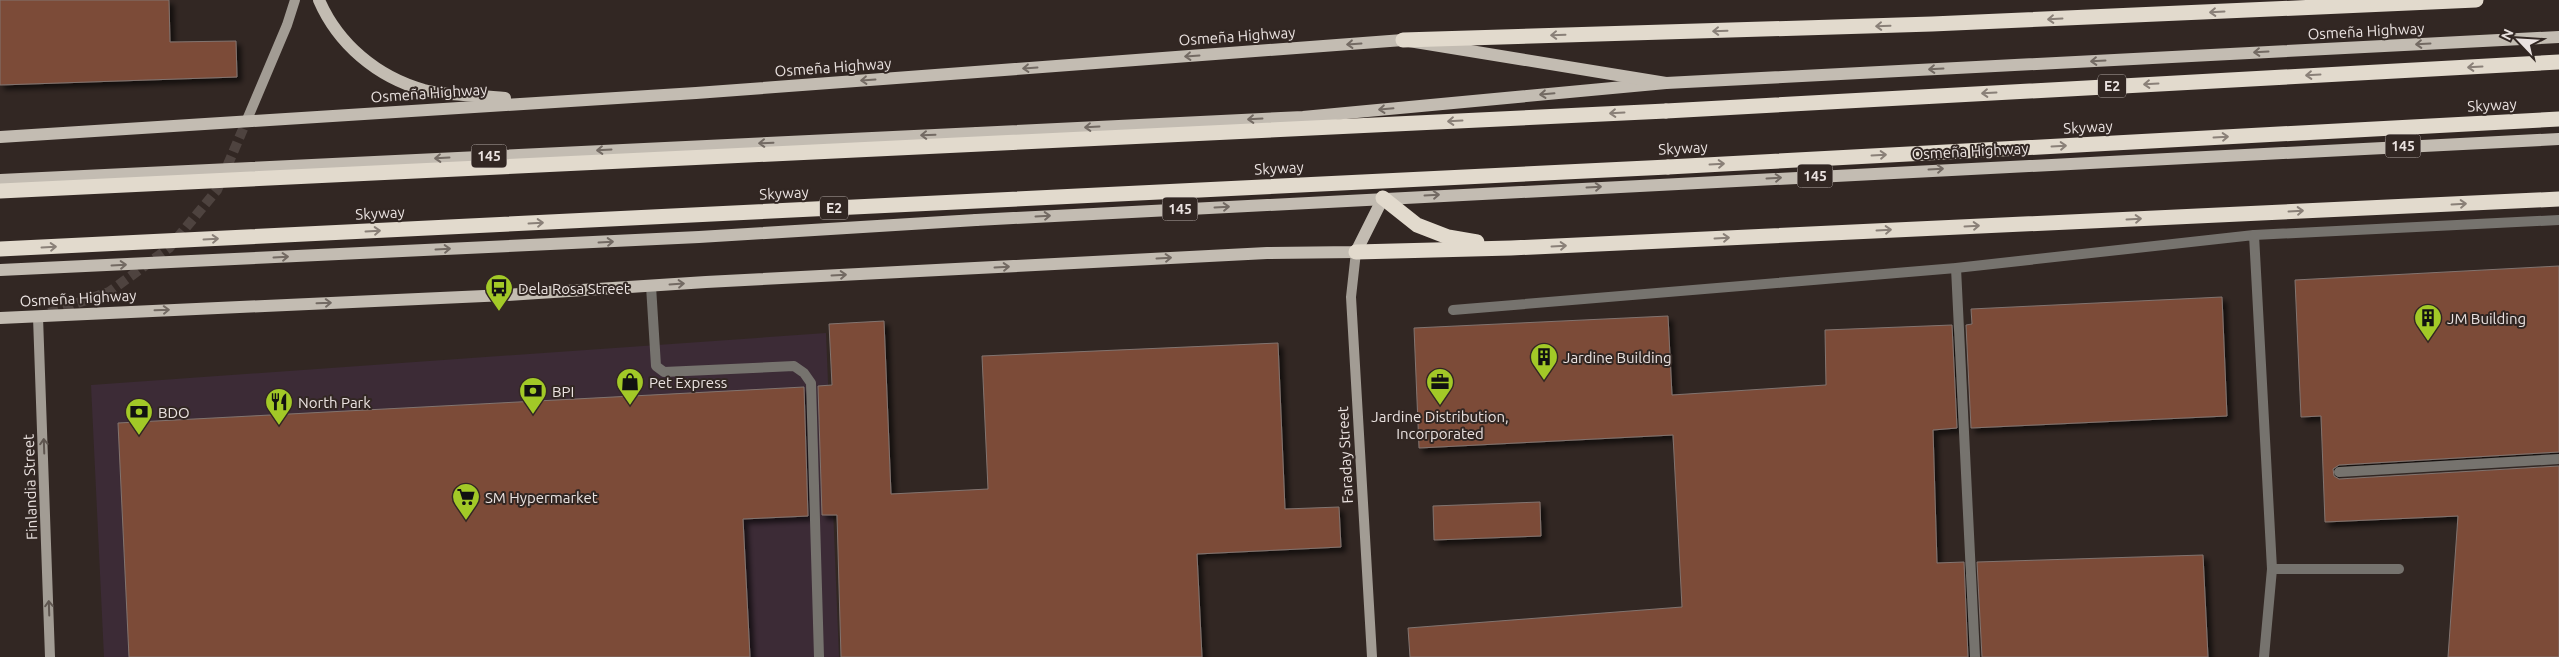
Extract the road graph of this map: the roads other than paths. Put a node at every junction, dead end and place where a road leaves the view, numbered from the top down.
1 (294, 0) edge
2 (319, 0) edge
3 (2476, 0) edge
4 (2559, 37) edge
5 (1402, 40) junction
6 (2559, 62) edge
7 (1666, 82) junction
8 (542, 102) junction
9 (2559, 118) edge
10 (246, 122) junction
11 (0, 137) edge
12 (2559, 139) edge
13 (0, 180) edge
14 (0, 191) edge
15 (1383, 198) junction
16 (2559, 200) edge
17 (2559, 220) edge
18 (2254, 235) junction
19 (1511, 248) junction
20 (0, 249) edge
21 (1356, 252) junction
22 (1956, 268) junction
23 (0, 270) edge
24 (651, 286) junction
25 (1453, 310) dead end
26 (38, 317) junction
27 (0, 318) edge
28 (2559, 459) edge
29 (2339, 472) dead end
30 (2272, 569) junction
31 (2399, 569) dead end
32 (50, 657) edge
33 (820, 657) edge
34 (1372, 657) edge
35 (1975, 657) edge
36 (2264, 657) edge

1 - 10 street
2 - 8 main road
3 -> 5 highway
4 -> 7 main road, Osmeña Highway / 145
5 - 7 main road, Osmeña Highway
5 -> 8 main road, Osmeña Highway
6 -> 14 highway, E2, bridge
7 -> 13 main road, Osmeña Highway / 145, bridge
8 - 10 main road, Osmeña Highway
20 -> 9 highway, Skyway / E2, bridge
10 - 11 main road, Osmeña Highway
15 -> 12 main road, Osmeña Highway / 145
15 - 19 highway
15 - 21 main road
23 -> 15 main road, Osmeña Highway / 145, bridge
19 -> 16 highway
17 - 18 street
18 - 22 street
18 - 30 street
19 - 21 highway
24 -> 21 main road, Osmeña Highway
21 - 34 street, Faraday Street
22 - 25 street
22 - 35 street
26 -> 24 main road, Osmeña Highway
24 - 33 street
26 - 27 main road, Osmeña Highway
32 -> 26 street, Finlandia Street
28 - 29 street
30 - 31 street
30 - 36 street

